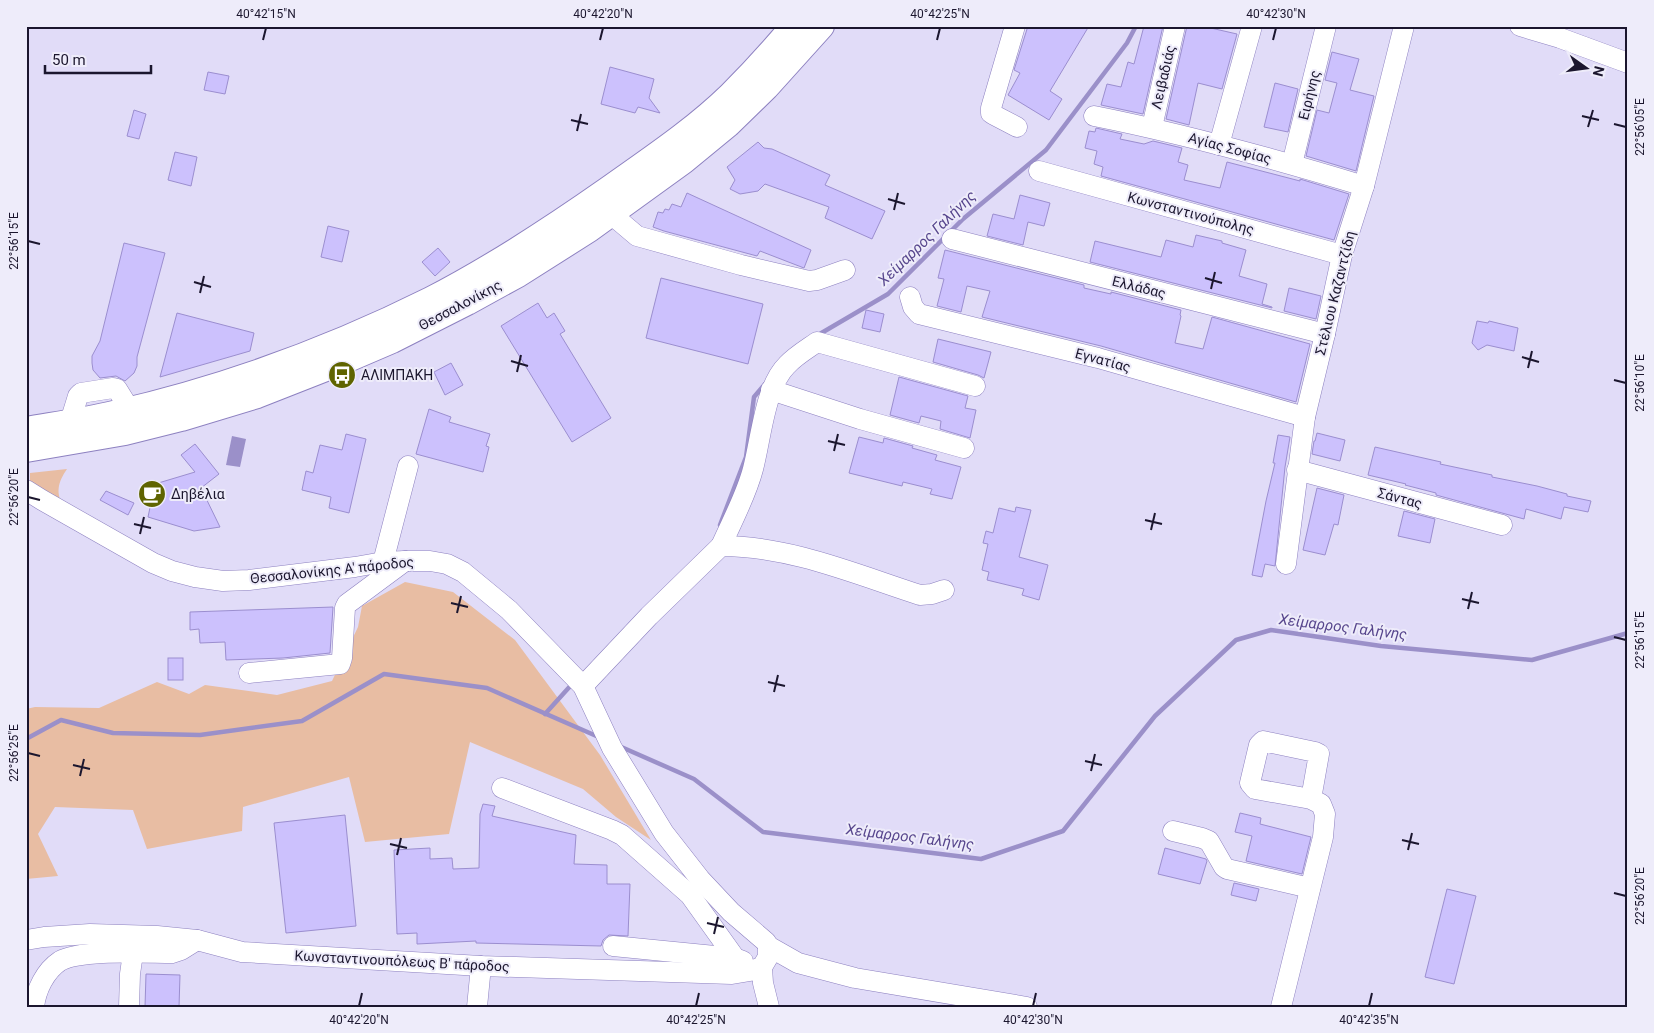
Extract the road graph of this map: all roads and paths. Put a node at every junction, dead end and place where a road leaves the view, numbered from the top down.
1 (794, 26) edge
2 (821, 26) edge
3 (1015, 26) edge
4 (1174, 26) edge
5 (1252, 26) edge
6 (1326, 26) edge
7 (1404, 26) edge
8 (1520, 26) edge
9 (1628, 63) edge
10 (1094, 116) dead end
11 (1017, 127) dead end
12 (1152, 127) junction
13 (1219, 145) junction
14 (1292, 164) junction
15 (1040, 171) dead end
16 (1364, 186) junction
17 (611, 214) junction
18 (952, 239) dead end
19 (1342, 255) junction
20 (845, 270) dead end
21 (910, 297) dead end
22 (1325, 334) junction
23 (975, 386) dead end
24 (771, 390) junction
25 (1305, 417) junction
26 (26, 430) edge
27 (964, 448) dead end
28 (26, 449) edge
29 (408, 466) dead end
30 (1297, 470) junction
31 (26, 490) edge
32 (1502, 525) dead end
33 (720, 546) junction
34 (406, 560) junction
35 (383, 562) junction
36 (1286, 564) dead end
37 (944, 590) dead end
38 (249, 673) dead end
39 (584, 686) junction
40 (502, 788) dead end
41 (1317, 804) dead end
42 (1173, 831) dead end
43 (1310, 888) junction
44 (26, 940) edge
45 (197, 940) junction
46 (613, 946) dead end
47 (133, 954) junction
48 (766, 955) junction
49 (736, 958) junction
50 (481, 966) junction
51 (34, 1007) edge
52 (128, 1007) edge
53 (477, 1007) edge
54 (769, 1007) edge
55 (1027, 1007) edge
56 (1281, 1007) edge

1 - 26 main road, Θεσσαλονίκης
2 - 17 main road, Θεσσαλονίκης
3 - 11 street
4 - 12 street, Λειβαδιάς
5 - 13 street
6 - 14 street, Ειρήνης
7 - 16 street, Στέλιου Καζαντζίδη
8 - 9 street
10 - 12 street, Αγίας Σοφίας
12 - 13 street, Αγίας Σοφίας
13 - 14 street, Αγίας Σοφίας
14 - 16 street, Αγίας Σοφίας
15 - 19 street, Κωνσταντινούπολης
16 - 19 street, Στέλιου Καζαντζίδη
17 - 20 street
17 - 28 main road, Θεσσαλονίκης
18 - 22 street, Ελλάδας
19 - 22 street, Στέλιου Καζαντζίδη
21 - 25 street, Εγνατίας
22 - 25 street, Στέλιου Καζαντζίδη
23 - 24 street
24 - 27 street
24 - 33 street
25 - 30 street, Στέλιου Καζαντζίδη
29 - 35 street
30 - 32 street, Σάντας
30 - 36 street, Στέλιου Καζαντζίδη
31 - 35 street, Θεσσαλονίκης Α' πάροδος
33 - 37 street
33 - 39 street
34 - 35 street, Θεσσαλονίκης Α' πάροδος
34 - 38 street
34 - 39 street, Θεσσαλονίκης Α' πάροδος
39 - 48 street, Θεσσαλονίκης Α' πάροδος
40 - 49 street
41 - 43 street
42 - 43 street
43 - 56 street
44 - 45 street, Κωνσταντινουπόλεως Β' πάροδος
45 - 47 street
45 - 50 street, Κωνσταντινουπόλεως Β' πάροδος
46 - 49 street
47 - 51 street
47 - 52 street
48 - 49 street
48 - 50 street, Κωνσταντινουπόλεως Β' πάροδος
48 - 54 street
48 - 55 street, Κωνσταντινουπόλεως Β' πάροδος
50 - 53 street

